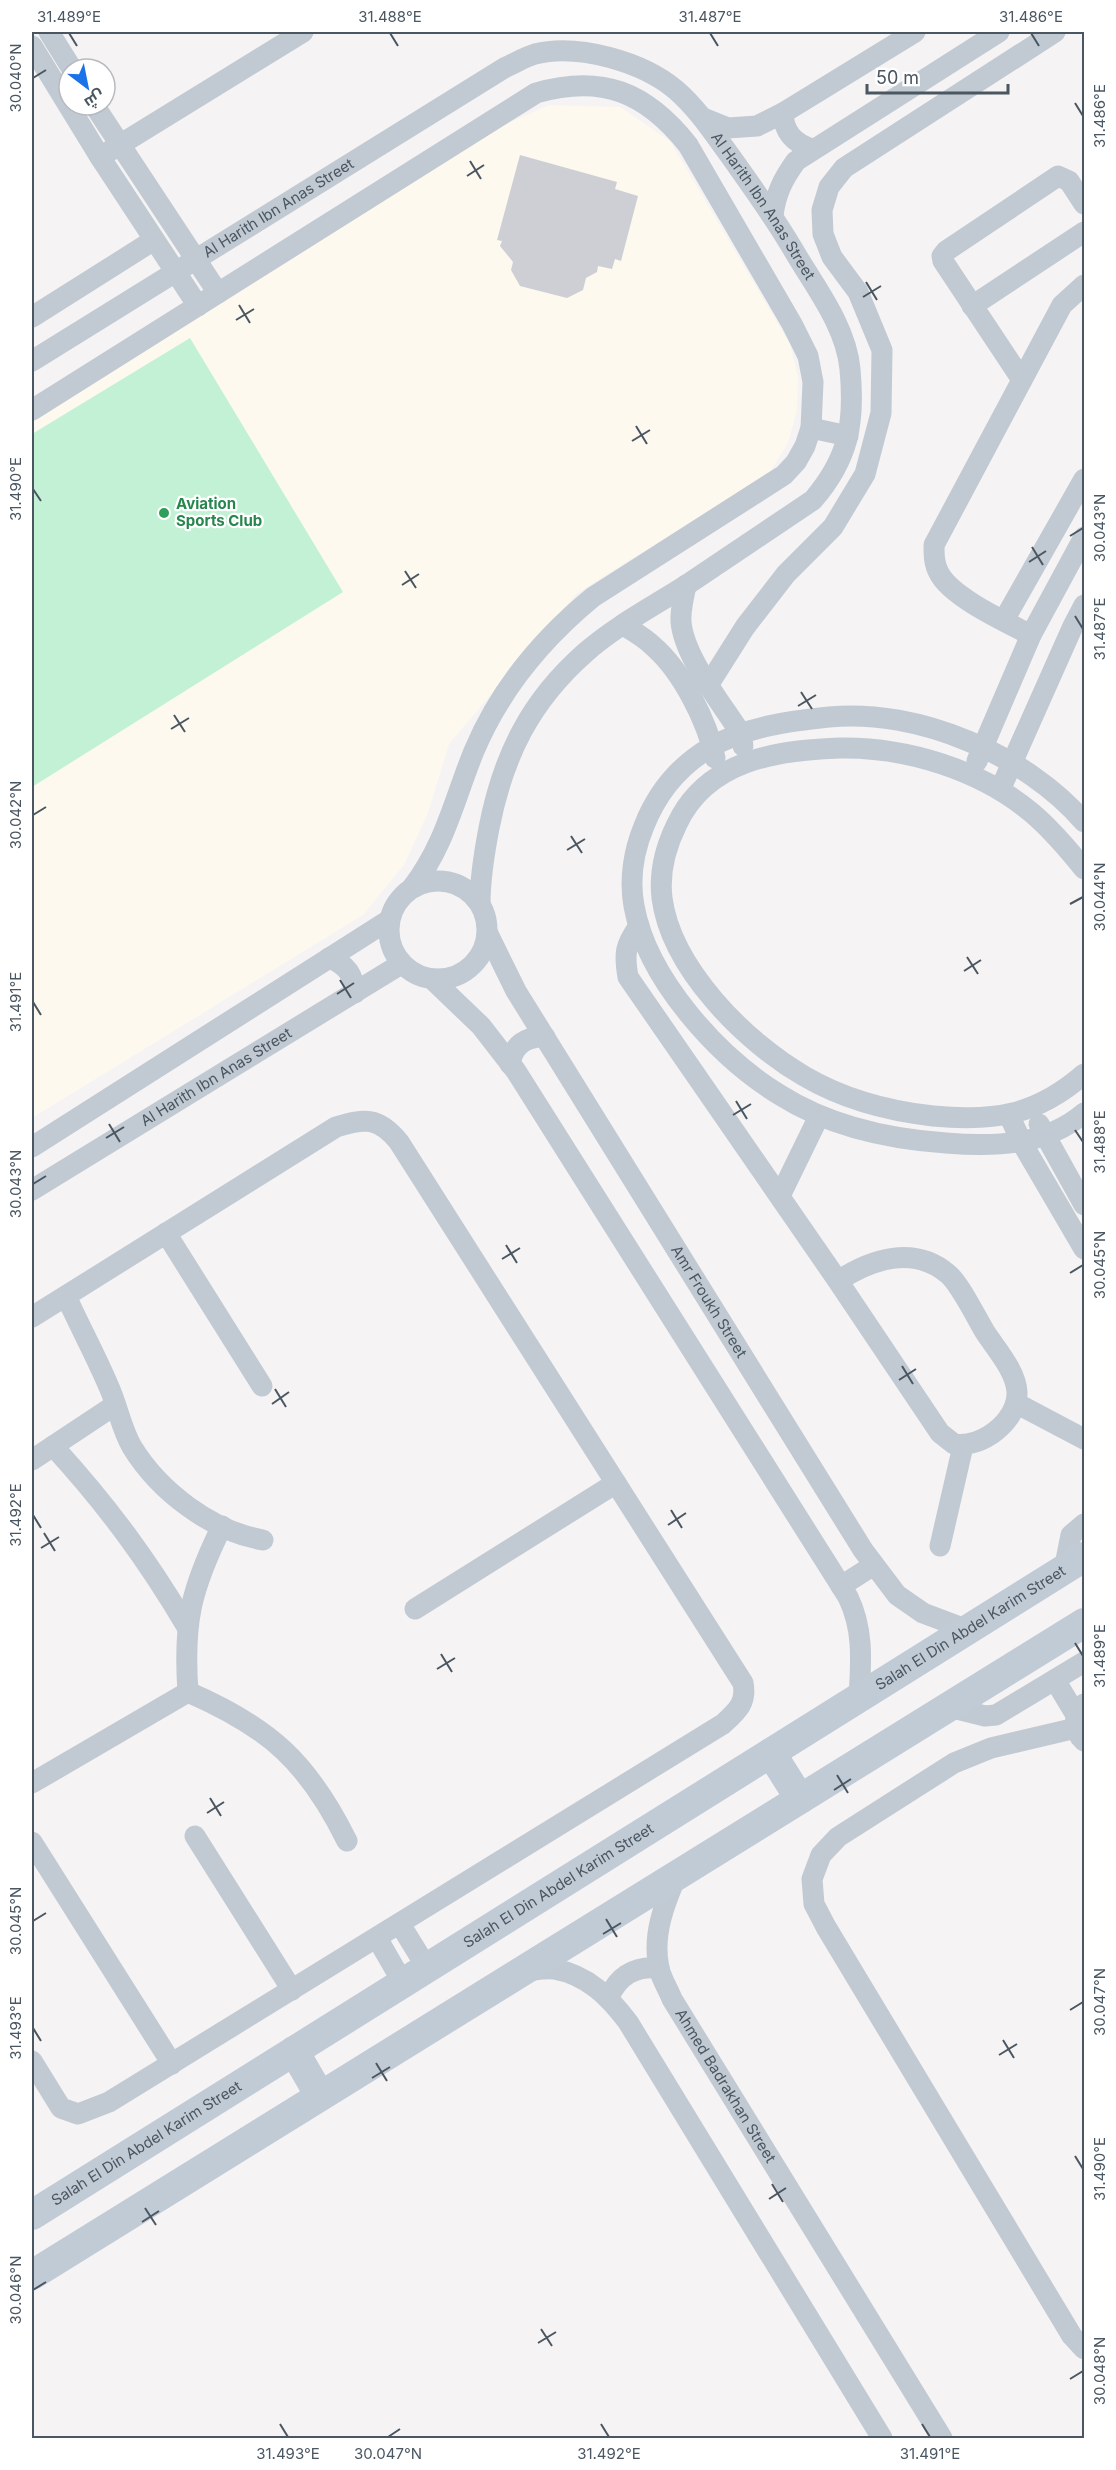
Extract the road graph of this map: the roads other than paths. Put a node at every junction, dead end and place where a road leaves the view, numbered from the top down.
1 (49, 32) edge
2 (303, 32) edge
3 (915, 32) edge
4 (999, 32) edge
5 (1056, 32) edge
6 (32, 46) edge
7 (65, 57) edge
8 (783, 113) junction
9 (102, 117) edge
10 (703, 118) junction
11 (119, 145) junction
12 (813, 149) junction
13 (100, 157) junction
14 (1084, 204) edge
15 (773, 215) junction
16 (1084, 232) edge
17 (154, 240) junction
18 (195, 259) junction
19 (176, 272) junction
20 (1084, 285) edge
21 (218, 294) junction
22 (198, 306) junction
23 (972, 306) junction
24 (32, 317) edge
25 (32, 361) edge
26 (1022, 380) junction
27 (32, 410) edge
28 (811, 428) junction
29 (848, 436) junction
30 (1084, 479) edge
31 (1084, 537) edge
32 (686, 585) junction
33 (1084, 605) edge
34 (1004, 620) junction
35 (623, 624) junction
36 (1031, 636) junction
37 (709, 684) junction
38 (741, 734) junction
39 (712, 746) junction
40 (982, 748) junction
41 (745, 761) junction
42 (1013, 763) junction
43 (719, 775) junction
44 (971, 775) junction
45 (1000, 790) junction
46 (1084, 822) edge
47 (1084, 868) edge
48 (412, 888) junction
49 (480, 904) junction
50 (389, 920) junction
51 (639, 926) junction
52 (488, 934) junction
53 (329, 958) junction
54 (401, 964) junction
55 (433, 980) junction
56 (355, 993) junction
57 (545, 1038) junction
58 (510, 1064) junction
59 (1084, 1074) edge
60 (1032, 1108) junction
61 (1084, 1113) edge
62 (1009, 1115) junction
63 (819, 1116) junction
64 (1044, 1136) junction
65 (1022, 1143) junction
66 (32, 1147) edge
67 (32, 1190) edge
68 (780, 1196) junction
69 (1084, 1205) edge
70 (166, 1233) junction
71 (1084, 1249) edge
72 (838, 1281) junction
73 (66, 1296) junction
74 (32, 1317) edge
75 (262, 1386) dead end
76 (1016, 1403) junction
77 (115, 1406) junction
78 (1084, 1439) edge
79 (53, 1446) junction
80 (963, 1446) junction
81 (32, 1460) edge
82 (616, 1483) junction
83 (1084, 1524) edge
84 (222, 1526) junction
85 (263, 1540) dead end
86 (940, 1546) dead end
87 (1074, 1563) edge
88 (874, 1565) junction
89 (842, 1586) junction
90 (415, 1609) dead end
91 (1084, 1623) edge
92 (187, 1627) junction
93 (968, 1630) junction
94 (1082, 1669) edge
95 (1055, 1680) junction
96 (188, 1692) junction
97 (859, 1698) junction
98 (949, 1707) junction
99 (1080, 1722) edge
100 (771, 1753) junction
101 (32, 1783) edge
102 (800, 1799) junction
103 (195, 1836) dead end
104 (346, 1841) dead end
105 (32, 1842) edge
106 (677, 1875) junction
107 (400, 1924) junction
108 (377, 1938) junction
109 (659, 1968) junction
110 (523, 1971) junction
111 (415, 1975) junction
112 (292, 1990) junction
113 (609, 1997) junction
114 (294, 2051) junction
115 (32, 2061) edge
116 (172, 2064) junction
117 (320, 2096) junction
118 (32, 2215) edge
119 (32, 2275) edge
120 (1084, 2349) edge
121 (882, 2439) edge
122 (942, 2439) edge

1 - 7 street
2 - 11 street
3 - 8 street
4 - 12 street
5 - 37 street
6 - 13 street
8 - 10 street
8 - 12 street
9 - 11 street
10 - 15 street, Al Harith Ibn Anas Street
10 - 18 street, Al Harith Ibn Anas Street
11 - 13 street
11 - 18 street
12 - 15 street
13 - 17 street
14 - 23 street
15 - 29 street, Al Harith Ibn Anas Street
16 - 23 street
17 - 19 street
17 - 24 street
18 - 19 street, Al Harith Ibn Anas Street
18 - 21 street
19 - 22 street
19 - 25 street, Al Harith Ibn Anas Street
20 - 26 street
21 - 22 street, Al Harith Ibn Anas Street
21 - 28 street, Al Harith Ibn Anas Street
22 - 27 street, Al Harith Ibn Anas Street
23 - 26 street
26 - 34 street
28 - 29 street
28 - 48 street, Al Harith Ibn Anas Street
29 - 32 street, Al Harith Ibn Anas Street
30 - 34 street
31 - 36 street
32 - 35 street, Al Harith Ibn Anas Street
32 - 37 street
33 - 42 street
34 - 36 street
35 - 39 street
35 - 49 street, Al Harith Ibn Anas Street
36 - 40 street
37 - 38 street
38 - 39 street
38 - 40 street
38 - 41 street
39 - 43 street
39 - 51 street
40 - 42 street
40 - 44 street
41 - 43 street
41 - 44 street
42 - 45 street
42 - 46 street
43 - 62 street
44 - 45 street
45 - 47 street
48 - 49 street
48 - 50 street
49 - 52 street
50 - 53 street
50 - 54 street
51 - 63 street
51 - 68 street
52 - 55 street
52 - 57 street, Amr Froukh Street
53 - 56 street
53 - 66 street
54 - 55 street
54 - 56 street, Al Harith Ibn Anas Street
55 - 58 street
56 - 67 street, Al Harith Ibn Anas Street
57 - 58 street
57 - 88 street, Amr Froukh Street
58 - 89 street
59 - 60 street
60 - 62 street
60 - 64 street
61 - 64 street
62 - 65 street
63 - 65 street
63 - 68 street
64 - 65 street
64 - 69 street
65 - 71 street
68 - 72 street
70 - 73 street
70 - 75 street
70 - 82 street
72 - 76 street
72 - 80 street
73 - 74 street
73 - 77 street
76 - 78 street
76 - 80 street
77 - 79 street
77 - 84 street
79 - 81 street
79 - 92 street
80 - 86 street
82 - 90 street
82 - 107 street
83 - 87 street
84 - 85 street
84 - 92 street
87 - 93 main road, Salah El Din Abdel Karim Street
88 - 89 street
88 - 93 street, Amr Froukh Street
89 - 97 street
91 - 98 main road
92 - 96 street
93 - 97 main road, Salah El Din Abdel Karim Street
94 - 95 street
95 - 98 street
95 - 99 street
96 - 101 street
96 - 104 street
97 - 100 main road, Salah El Din Abdel Karim Street
98 - 102 main road
99 - 120 street
100 - 102 main road
100 - 111 main road, Salah El Din Abdel Karim Street
102 - 106 main road
103 - 112 street
105 - 116 street
106 - 109 street, Ahmed Badrakhan Street
106 - 110 main road
107 - 108 street
107 - 111 street
108 - 111 street
108 - 112 street
109 - 113 street
109 - 122 street, Ahmed Badrakhan Street
110 - 113 street
110 - 117 main road
111 - 114 main road, Salah El Din Abdel Karim Street
112 - 116 street
113 - 121 street
114 - 117 main road
114 - 118 main road, Salah El Din Abdel Karim Street
115 - 116 street
117 - 119 main road

